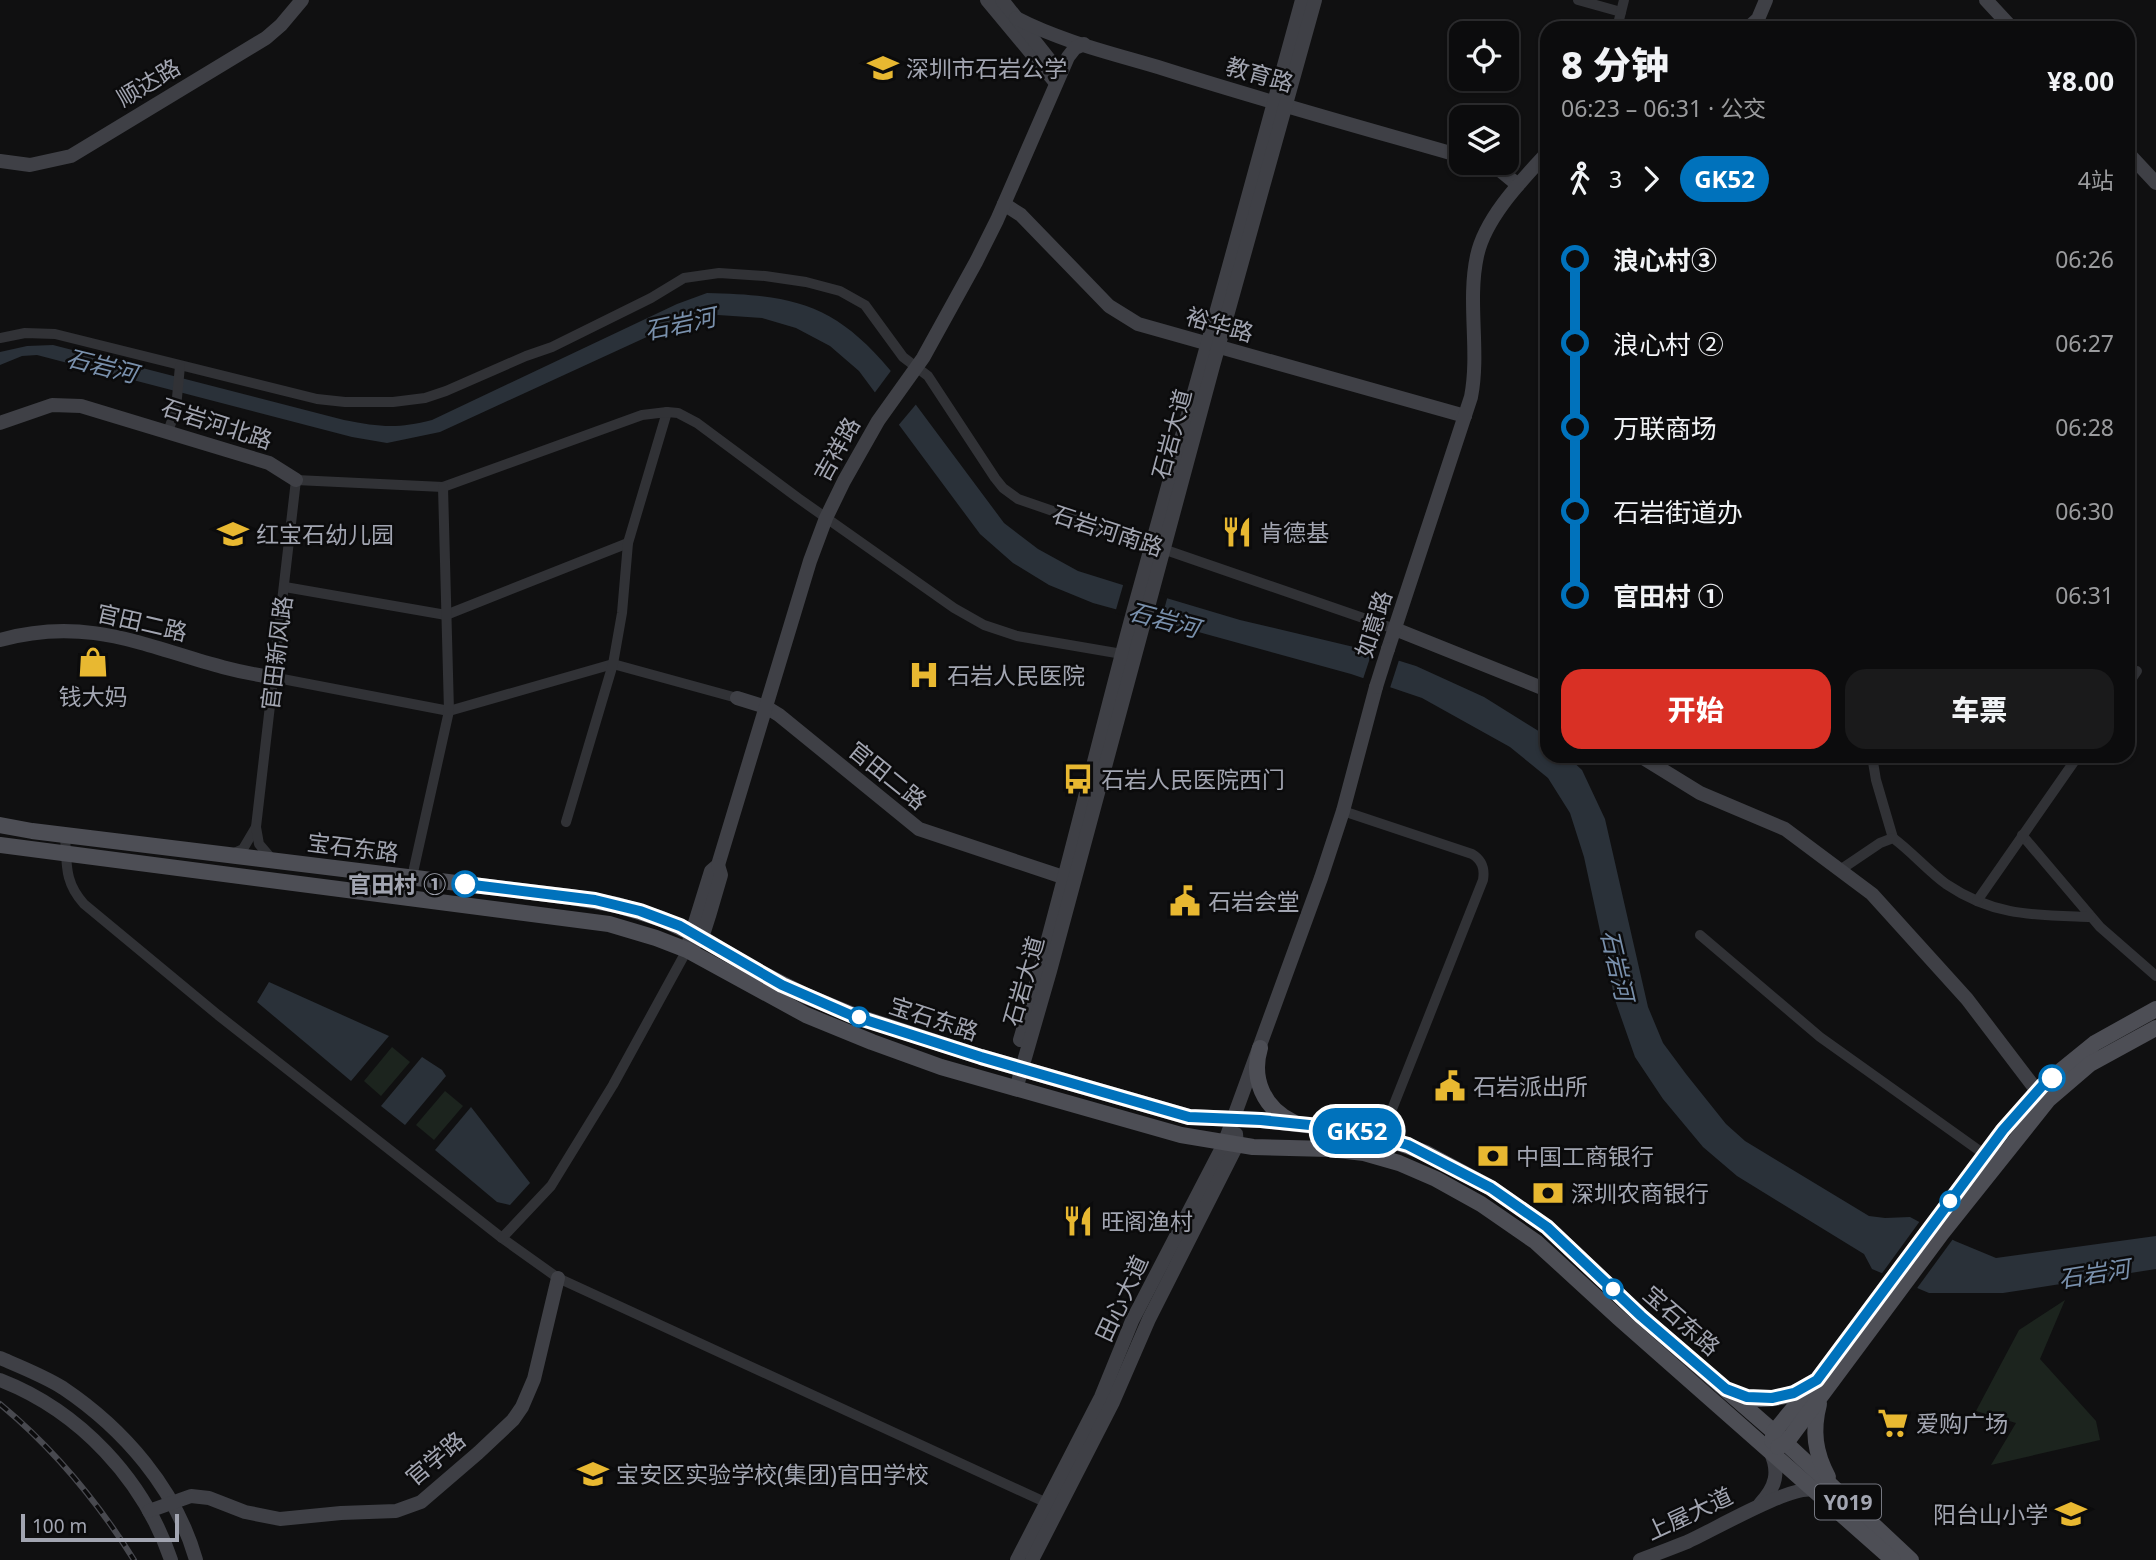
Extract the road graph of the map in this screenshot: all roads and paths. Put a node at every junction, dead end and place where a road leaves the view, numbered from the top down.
1 (302, 0) edge
2 (986, 0) edge
3 (1002, 0) edge
4 (1302, 0) edge
5 (1315, 0) edge
6 (1578, 0) edge
7 (1624, 0) edge
8 (1766, 0) edge
9 (1986, 0) edge
10 (1621, 12) junction
11 (1016, 18) junction
12 (1619, 21) edge
13 (1756, 21) edge
14 (2006, 21) edge
15 (1084, 44) junction
16 (1058, 78) junction
17 (1281, 104) junction
18 (1449, 153) edge
19 (2135, 160) edge
20 (0, 161) edge
21 (1540, 161) edge
22 (1506, 175) edge
23 (2156, 183) edge
24 (1518, 185) junction
25 (1003, 204) junction
26 (0, 338) edge
27 (1213, 345) junction
28 (918, 367) junction
29 (179, 369) junction
30 (667, 412) junction
31 (1465, 416) junction
32 (0, 423) edge
33 (168, 432) junction
34 (296, 480) junction
35 (443, 487) junction
36 (826, 518) junction
37 (628, 543) junction
38 (1158, 546) junction
39 (285, 587) junction
40 (446, 615) junction
41 (1395, 629) junction
42 (0, 640) edge
43 (1129, 655) junction
44 (613, 664) junction
45 (2137, 671) dead end
46 (2135, 674) edge
47 (272, 677) junction
48 (1540, 687) edge
49 (737, 698) joint
50 (766, 707) junction
51 (449, 711) junction
52 (1651, 763) edge
53 (1873, 763) edge
54 (2073, 763) edge
55 (1343, 811) junction
56 (566, 822) dead end
57 (0, 825) edge
58 (256, 827) junction
59 (65, 835) junction
60 (2022, 835) junction
61 (1893, 838) junction
62 (0, 845) edge
63 (66, 853) junction
64 (227, 855) junction
65 (280, 861) junction
66 (1840, 870) junction
67 (412, 877) junction
68 (1063, 877) junction
69 (1977, 901) junction
70 (2091, 917) junction
71 (697, 935) junction
72 (1700, 935) dead end
73 (687, 950) junction
74 (2156, 976) edge
75 (2156, 1009) edge
76 (2156, 1028) edge
77 (1259, 1048) junction
78 (1017, 1067) junction
79 (1016, 1089) junction
80 (2037, 1091) junction
81 (1234, 1119) junction
82 (1298, 1124) junction
83 (1381, 1137) junction
84 (1230, 1144) junction
85 (1984, 1154) junction
86 (1936, 1230) junction
87 (502, 1238) junction
88 (558, 1278) junction
89 (0, 1358) edge
90 (0, 1380) edge
91 (1819, 1388) junction
92 (1726, 1389) junction
93 (1780, 1438) junction
94 (1770, 1451) junction
95 (1813, 1490) junction
96 (1838, 1494) junction
97 (173, 1502) junction
98 (1046, 1503) junction
99 (1756, 1507) junction
100 (149, 1511) junction
101 (172, 1560) edge
102 (196, 1560) edge
103 (1017, 1560) edge
104 (1032, 1560) edge
105 (1640, 1560) edge
106 (1893, 1560) edge
107 (1911, 1560) edge

1 - 20 street, 顺达路
2 - 16 street
3 - 11 street
4 - 17 street, 石岩大道
5 - 17 street, 石岩大道
6 - 10 street
7 - 10 street
8 - 13 street
9 - 14 street
10 - 12 street
11 - 15 street, 教育路
11 - 16 street
15 - 16 street
15 - 17 street, 教育路
16 - 25 street, 吉祥路
17 - 18 street, 教育路
17 - 27 street, 石岩大道
19 - 23 street
21 - 24 street, 如意路
22 - 24 street
24 - 31 street, 如意路
25 - 27 street, 裕华路
25 - 28 street, 吉祥路
26 - 29 street, 石岩河南路
27 - 31 street, 裕华路
27 - 38 street, 石岩大道
28 - 29 street, 石岩河南路
28 - 36 street, 吉祥路
28 - 38 street, 石岩河南路
29 - 33 street
30 - 35 street
30 - 36 street
30 - 37 street
31 - 41 street, 如意路
32 - 33 street, 石岩河北路
33 - 34 street, 石岩河北路
34 - 35 street
34 - 39 street, 官田新风路
35 - 40 street
36 - 43 street
36 - 50 street, 吉祥路
37 - 40 street
37 - 44 street
38 - 41 street, 石岩河南路
38 - 43 street, 石岩大道
39 - 40 street
39 - 47 street, 官田新风路
40 - 51 street
41 - 48 street
41 - 55 street, 如意路, bridge
42 - 47 street, 官田二路
43 - 68 street, 石岩大道
43 - 78 street, 石岩大道
44 - 49 street
44 - 51 street
44 - 56 street
45 - 46 street
47 - 51 street
47 - 58 street, 官田新风路
49 - 50 street, 官田二路
50 - 68 street, 官田二路
50 - 71 street, 吉祥路
51 - 67 street
52 - 66 street
53 - 61 street
54 - 60 street
55 - 77 street, 如意路
55 - 83 street
57 - 59 main road, 宝石东路
58 - 64 street
58 - 65 street
59 - 63 street
59 - 64 main road, 宝石东路
60 - 69 street
60 - 70 street
61 - 66 street
61 - 69 street
62 - 63 main road, 宝石东路
63 - 73 main road, 宝石东路
63 - 87 street
64 - 65 main road, 宝石东路
65 - 67 main road, 宝石东路
66 - 80 street
67 - 71 main road, 宝石东路
68 - 78 street, 石岩大道
69 - 70 street
70 - 74 street
71 - 73 street
71 - 78 main road, 宝石东路
72 - 85 street
73 - 79 main road, 宝石东路
73 - 87 street
75 - 80 main road
76 - 86 main road
77 - 81 street, 如意路
77 - 82 main road
78 - 79 street, 石岩大道
78 - 81 main road, 宝石东路
79 - 84 main road, 宝石东路
80 - 85 main road
81 - 82 main road, 宝石东路
81 - 84 street, 田心大道
82 - 83 main road, 宝石东路
83 - 92 main road, 宝石东路
84 - 94 main road, 宝石东路
84 - 98 street, 田心大道
84 - 104 street, 田心大道
85 - 86 main road
86 - 91 main road
87 - 88 street
88 - 97 street, 官学路
88 - 98 street
89 - 97 street
90 - 100 street
91 - 92 main road
91 - 93 main road
91 - 96 main road
92 - 93 main road, 宝石东路
93 - 94 main road
93 - 96 main road, Y019
94 - 95 main road, Y019
94 - 99 street, 上屋大道
95 - 99 street, 上屋大道
95 - 106 main road, Y019
96 - 107 main road, Y019
97 - 100 street, 官学路
97 - 102 street
98 - 103 street, 田心大道
99 - 105 street, 上屋大道
100 - 101 street

